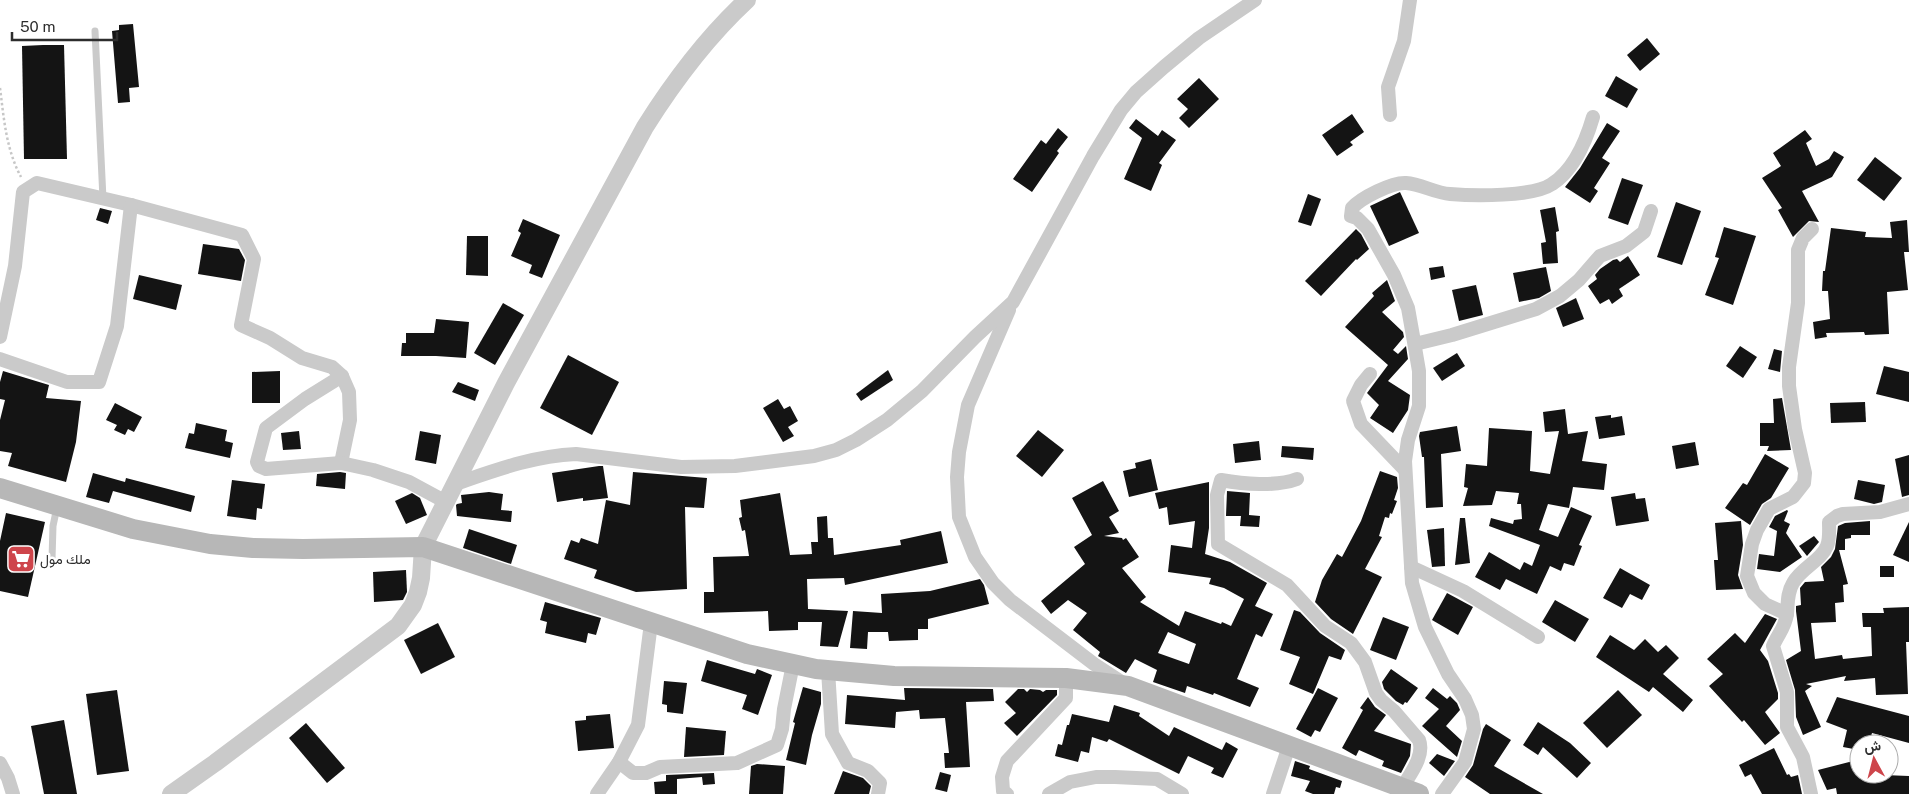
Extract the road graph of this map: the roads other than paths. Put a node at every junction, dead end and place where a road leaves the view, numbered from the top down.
1 (747, 0) edge
2 (1255, 0) edge
3 (1410, 0) edge
4 (95, 31) dead end
5 (1390, 115) dead end
6 (1593, 117) dead end
7 (103, 199) junction
8 (131, 205) junction
9 (1652, 211) dead end
10 (1812, 229) dead end
11 (1013, 302) junction
12 (0, 337) edge
13 (1414, 344) junction
14 (0, 359) edge
15 (1370, 374) dead end
16 (342, 376) junction
17 (341, 463) junction
18 (1405, 470) junction
19 (1297, 479) dead end
20 (455, 484) junction
21 (0, 488) edge
22 (446, 502) junction
23 (1909, 504) edge
24 (57, 506) junction
25 (423, 547) junction
26 (52, 559) dead end
27 (1411, 567) junction
28 (1787, 614) junction
29 (651, 623) junction
30 (1538, 637) dead end
31 (793, 664) junction
32 (828, 670) junction
33 (1066, 678) junction
34 (1128, 686) junction
35 (1289, 746) junction
36 (620, 762) junction
37 (0, 763) edge
38 (1410, 791) edge
39 (13, 794) edge
40 (171, 794) edge
41 (597, 794) edge
42 (878, 794) edge
43 (1007, 794) edge
44 (1049, 794) edge
45 (1182, 794) edge
46 (1273, 794) edge
47 (1442, 794) edge
48 (1811, 794) edge

1 - 20 street
2 - 11 street
3 - 5 street
4 - 7 lane
6 - 13 street
7 - 8 street
7 - 12 street
8 - 14 street
8 - 16 street
9 - 13 street
10 - 28 street
11 - 20 street
11 - 34 street
13 - 18 street
15 - 18 street
16 - 17 street
16 - 17 street
17 - 22 street
18 - 27 street
19 - 38 street
20 - 22 street
21 - 24 main road
22 - 25 street
23 - 28 street
24 - 25 main road
24 - 26 lane
25 - 29 main road
25 - 40 street
27 - 30 street
27 - 47 street
28 - 48 street
29 - 31 main road
29 - 36 street
31 - 32 main road
31 - 36 street
32 - 33 main road
32 - 42 street
33 - 34 main road
33 - 43 street
34 - 35 main road
35 - 38 main road
35 - 46 street
36 - 41 street
37 - 39 street
44 - 45 street

